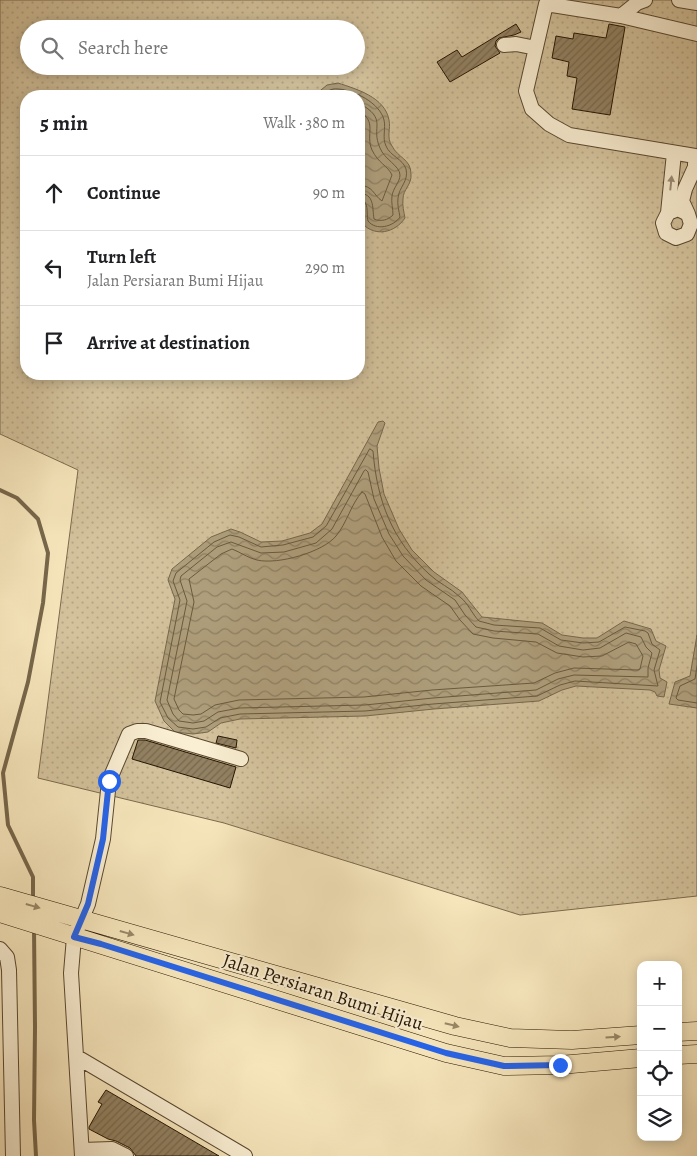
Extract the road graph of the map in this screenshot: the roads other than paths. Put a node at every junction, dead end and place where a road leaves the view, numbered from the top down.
1 (645, 0) edge
2 (679, 0) edge
3 (697, 3) edge
4 (572, 4) edge
5 (621, 16) junction
6 (697, 34) edge
7 (504, 44) dead end
8 (536, 48) junction
9 (674, 153) junction
10 (668, 213) junction
11 (688, 214) junction
12 (242, 759) dead end
13 (4, 906) edge
14 (80, 920) junction
15 (58, 922) junction
16 (74, 937) junction
17 (3, 953) edge
18 (5, 1014) edge
19 (697, 1031) edge
20 (682, 1032) edge
21 (637, 1035) edge
22 (697, 1054) edge
23 (682, 1055) edge
24 (77, 1057) junction
25 (637, 1058) edge
26 (5, 1065) edge
27 (6, 1131) edge
28 (82, 1153) edge
29 (240, 1155) edge
30 (13, 1156) edge
31 (126, 1156) edge

1 - 5 street
2 - 3 street
4 - 5 street
4 - 8 street
5 - 6 street
7 - 8 street
8 - 9 street
10 -> 9 street
9 - 11 street
10 - 11 street
10 - 11 street
12 - 14 street
13 - 15 main road, Jalan Persiaran Bumi Hijau
14 - 15 main road, Jalan Persiaran Bumi Hijau
14 - 16 street
14 -> 21 main road, Jalan Persiaran Bumi Hijau
15 - 16 main road, Jalan Persiaran Bumi Hijau
16 - 24 street
16 - 25 main road, Jalan Persiaran Bumi Hijau
17 - 18 street
18 - 26 street
19 - 20 main road
22 - 23 main road
24 - 28 street
24 - 29 street
26 - 27 street
27 - 30 street
28 - 31 street

